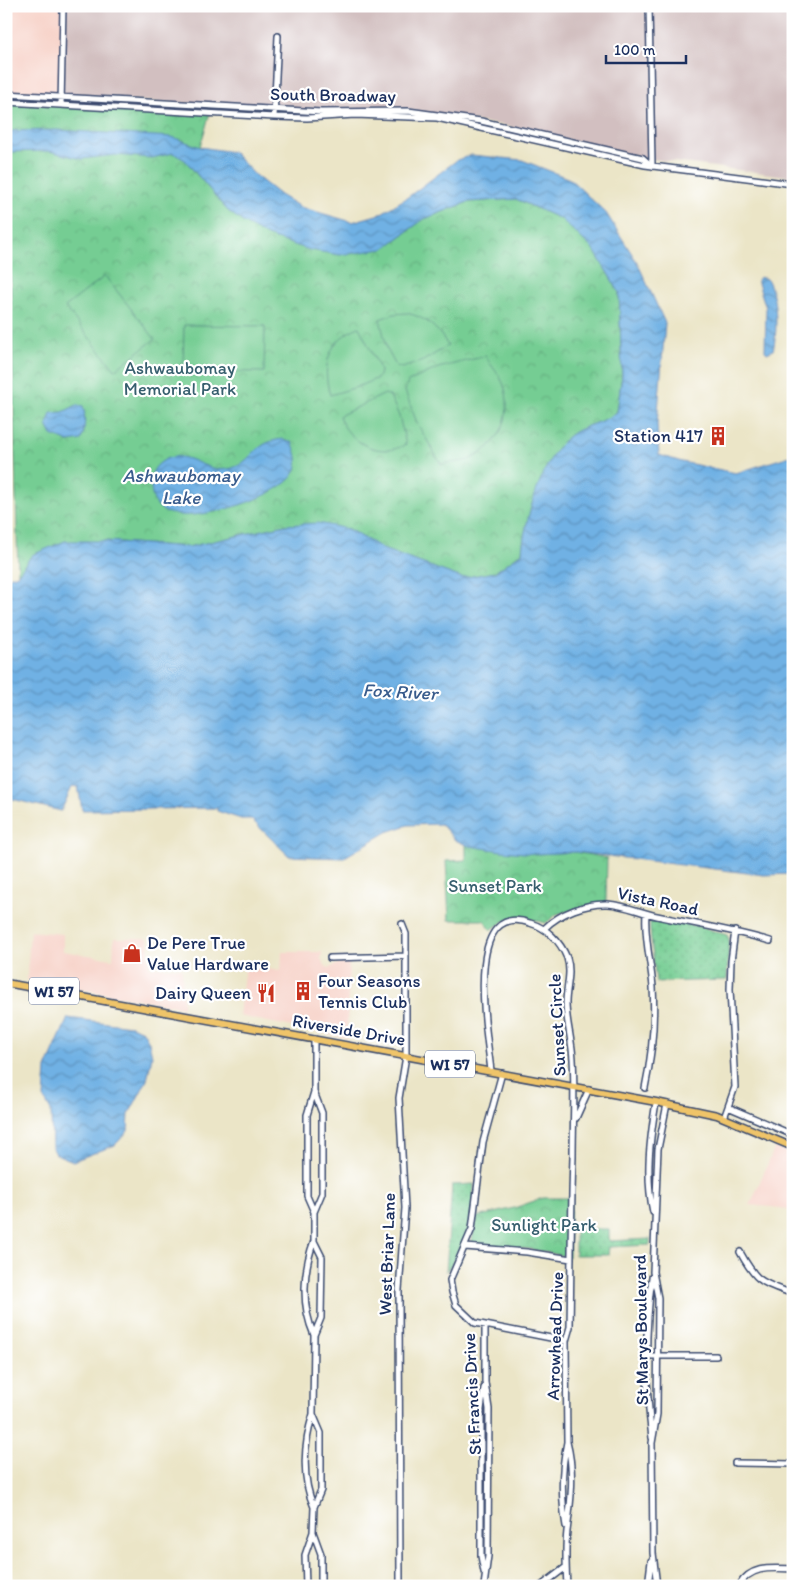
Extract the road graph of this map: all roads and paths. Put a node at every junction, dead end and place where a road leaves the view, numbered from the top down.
1 (63, 6) edge
2 (649, 6) edge
3 (278, 36) dead end
4 (6, 94) edge
5 (61, 96) junction
6 (6, 102) edge
7 (61, 105) junction
8 (274, 108) junction
9 (274, 117) junction
10 (652, 166) junction
11 (793, 184) edge
12 (646, 914) junction
13 (402, 924) dead end
14 (545, 928) junction
15 (735, 931) junction
16 (770, 941) dead end
17 (406, 956) junction
18 (330, 958) dead end
19 (6, 983) edge
20 (314, 1039) junction
21 (406, 1056) junction
22 (491, 1071) junction
23 (502, 1073) junction
24 (574, 1086) junction
25 (645, 1088) dead end
26 (589, 1089) junction
27 (314, 1092) junction
28 (656, 1102) junction
29 (667, 1104) junction
30 (728, 1107) junction
31 (724, 1118) junction
32 (574, 1123) junction
33 (793, 1136) edge
34 (793, 1147) edge
35 (314, 1212) junction
36 (654, 1215) junction
37 (314, 1241) junction
38 (465, 1247) junction
39 (740, 1252) dead end
40 (571, 1259) junction
41 (652, 1272) junction
42 (793, 1294) edge
43 (485, 1325) junction
44 (314, 1335) junction
45 (566, 1341) junction
46 (648, 1356) junction
47 (658, 1356) junction
48 (716, 1356) dead end
49 (485, 1382) junction
50 (313, 1414) junction
51 (567, 1442) junction
52 (652, 1443) junction
53 (735, 1463) dead end
54 (793, 1464) edge
55 (314, 1507) junction
56 (567, 1531) junction
57 (313, 1532) junction
58 (653, 1553) junction
59 (566, 1567) junction
60 (793, 1569) edge
61 (484, 1575) junction
62 (306, 1586) edge
63 (321, 1586) edge
64 (400, 1586) edge
65 (484, 1586) edge
66 (541, 1586) edge
67 (567, 1586) edge
68 (648, 1586) edge
69 (657, 1586) edge
70 (738, 1586) edge

1 - 5 street
2 - 10 street
3 - 8 street
4 - 5 street, South Broadway
5 - 7 street
5 - 8 street, South Broadway
6 - 7 street, South Broadway
7 - 9 street, South Broadway
8 - 9 street
8 - 10 street, South Broadway
9 - 10 street, South Broadway
10 - 11 street, South Broadway
12 - 14 street, Vista Road
12 - 15 street, Vista Road
12 - 25 street
13 - 17 street, West Briar Lane
14 - 22 street
14 - 24 street, Sunset Circle
15 - 16 street, Vista Road
15 - 30 street
17 - 18 street
17 - 21 street, West Briar Lane
19 - 20 main road, Riverside Drive / WI 57
20 - 21 main road, Riverside Drive / WI 57
20 - 27 street
21 - 22 main road, Riverside Drive / WI 57
21 - 64 street, West Briar Lane
22 - 23 main road, Riverside Drive / WI 57
23 - 24 main road, Riverside Drive / WI 57
23 - 38 street, St Francis Drive
24 - 26 main road, Riverside Drive / WI 57
24 - 32 street, Arrowhead Drive
26 - 28 main road, Riverside Drive / WI 57
26 - 32 street
27 - 35 street
27 - 35 street
28 - 29 main road, Riverside Drive / WI 57
28 - 36 street
29 - 31 main road, Riverside Drive / WI 57
29 - 36 street, St Marys Boulevard
30 - 31 street
30 - 33 street
31 - 34 main road, Riverside Drive / WI 57
32 - 40 street, Arrowhead Drive
35 - 37 street
36 - 41 street, St Marys Boulevard
37 - 44 street
37 - 44 street
38 - 40 street
38 - 43 street, St Francis Drive
39 - 42 street
40 - 45 street, Arrowhead Drive
41 - 46 street
41 - 47 street, St Marys Boulevard
43 - 45 street
43 - 49 street, St Francis Drive
44 - 50 street
45 - 51 street, Arrowhead Drive
46 - 47 street
46 - 52 street
47 - 48 street
47 - 52 street, St Marys Boulevard
49 - 61 street, St Francis Drive
49 - 61 street
50 - 55 street
50 - 55 street
51 - 56 street, Arrowhead Drive
51 - 56 street
52 - 58 street, St Marys Boulevard
53 - 54 street
55 - 57 street
56 - 59 street, Arrowhead Drive
57 - 62 street
57 - 63 street
58 - 68 street
58 - 69 street, St Marys Boulevard
59 - 66 street
59 - 67 street, Arrowhead Drive
60 - 70 street
61 - 65 street, St Francis Drive

